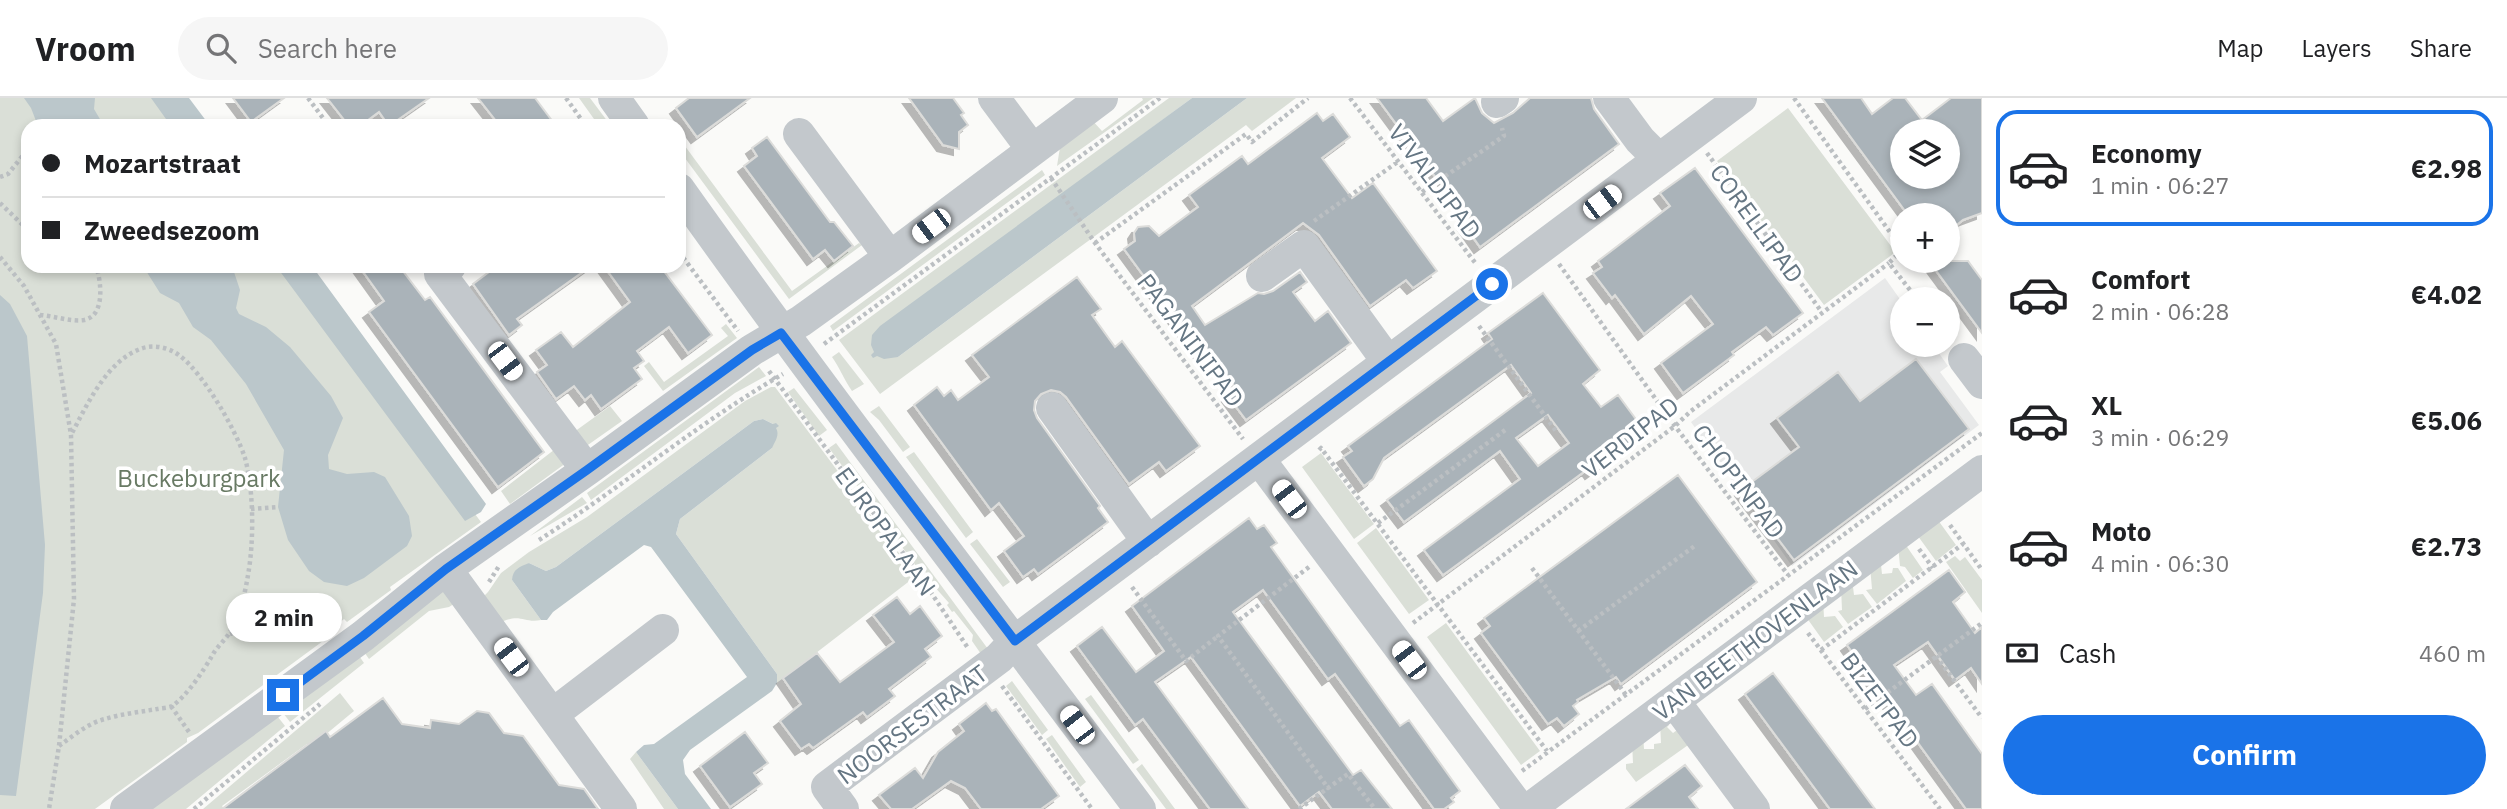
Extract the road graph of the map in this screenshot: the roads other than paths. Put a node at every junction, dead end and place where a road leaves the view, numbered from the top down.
1 (614, 98) edge
2 (994, 98) edge
3 (1102, 98) edge
4 (1609, 98) edge
5 (1741, 98) edge
6 (629, 119) edge
7 (799, 134) dead end
8 (1032, 149) junction
9 (1658, 159) junction
10 (686, 199) edge
11 (890, 257) junction
12 (441, 273) edge
13 (1262, 276) dead end
14 (781, 333) junction
15 (1388, 362) junction
16 (1052, 408) dead end
17 (1259, 459) junction
18 (587, 470) junction
19 (1982, 471) edge
20 (1148, 542) junction
21 (446, 569) junction
22 (663, 630) dead end
23 (1015, 641) junction
24 (1674, 701) junction
25 (553, 714) junction
26 (1513, 799) edge
27 (126, 809) edge
28 (621, 809) edge
29 (843, 809) edge
30 (1140, 809) edge
31 (1529, 809) edge
32 (1754, 809) edge

1 - 6 street
2 - 8 street
3 - 8 street
4 - 9 street
5 - 9 street, NOORSESTRAAT
7 - 11 street
8 - 11 street
9 - 15 street, NOORSESTRAAT
10 - 14 street, EUROPALAAN
11 - 14 street
12 - 18 street
13 - 15 street
14 - 18 street
14 - 23 street, EUROPALAAN
15 - 17 street, NOORSESTRAAT
16 - 20 street
17 - 20 street, NOORSESTRAAT
17 - 26 street
18 - 21 street
19 - 24 street, VAN BEETHOVENLAAN
20 - 23 street, NOORSESTRAAT
21 - 25 street
21 - 27 street
22 - 25 street
23 - 29 street, NOORSESTRAAT
23 - 30 street, EUROPALAAN
24 - 31 street, VAN BEETHOVENLAAN
24 - 32 street
25 - 28 street

